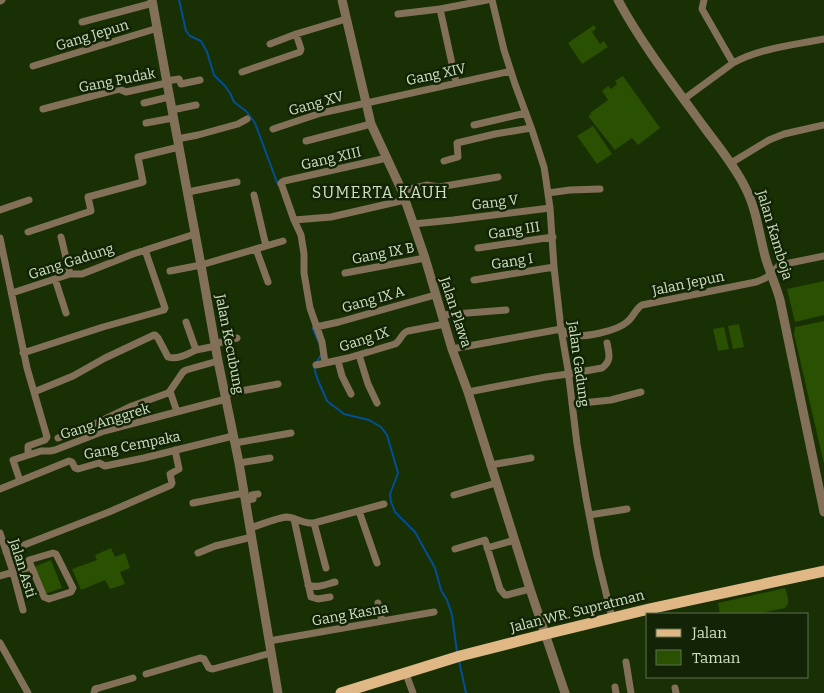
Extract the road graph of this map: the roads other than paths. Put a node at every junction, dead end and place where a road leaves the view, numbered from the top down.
1 (342, 0) edge
2 (487, 0) edge
3 (492, 0) edge
4 (618, 0) edge
5 (704, 0) edge
6 (153, 1) edge
7 (440, 9) junction
8 (398, 14) dead end
9 (346, 18) junction
10 (82, 22) dead end
11 (158, 28) junction
12 (296, 34) junction
13 (824, 39) edge
14 (270, 44) dead end
15 (733, 64) junction
16 (33, 66) dead end
17 (511, 71) junction
18 (242, 72) dead end
19 (200, 80) dead end
20 (166, 82) junction
21 (456, 82) junction
22 (169, 97) junction
23 (684, 99) junction
24 (366, 102) junction
25 (144, 103) dead end
26 (196, 105) dead end
27 (43, 110) dead end
28 (526, 113) junction
29 (172, 114) junction
30 (247, 119) dead end
31 (146, 123) dead end
32 (371, 124) junction
33 (474, 125) dead end
34 (824, 125) edge
35 (272, 128) dead end
36 (531, 128) junction
37 (306, 141) dead end
38 (178, 143) junction
39 (387, 158) junction
40 (444, 161) dead end
41 (730, 164) junction
42 (498, 177) dead end
43 (237, 182) dead end
44 (600, 189) dead end
45 (188, 192) junction
46 (548, 193) junction
47 (254, 195) dead end
48 (404, 196) junction
49 (29, 200) dead end
50 (550, 208) junction
51 (0, 210) edge
52 (294, 220) junction
53 (413, 224) junction
54 (28, 232) dead end
55 (195, 234) junction
56 (61, 237) dead end
57 (553, 237) junction
58 (0, 238) edge
59 (283, 241) dead end
60 (266, 246) junction
61 (478, 248) dead end
62 (256, 249) junction
63 (145, 250) junction
64 (824, 256) edge
65 (425, 258) junction
66 (201, 265) junction
67 (554, 267) junction
68 (170, 271) dead end
69 (345, 273) dead end
70 (70, 274) junction
71 (771, 275) junction
72 (55, 279) junction
73 (474, 280) dead end
74 (268, 282) dead end
75 (12, 293) junction
76 (436, 294) junction
77 (506, 310) dead end
78 (66, 314) dead end
79 (444, 320) junction
80 (186, 322) dead end
81 (316, 327) junction
82 (561, 329) junction
83 (237, 338) dead end
84 (608, 343) dead end
85 (216, 345) junction
86 (452, 348) junction
87 (196, 350) junction
88 (24, 353) junction
89 (359, 355) junction
90 (218, 361) junction
91 (338, 361) junction
92 (326, 363) junction
93 (316, 365) dead end
94 (568, 374) junction
95 (278, 384) dead end
96 (170, 391) junction
97 (34, 392) junction
98 (468, 392) junction
99 (641, 392) dead end
100 (351, 394) dead end
101 (226, 397) junction
102 (377, 403) dead end
103 (572, 404) junction
104 (177, 412) junction
105 (291, 433) dead end
106 (58, 438) dead end
107 (234, 439) junction
108 (175, 450) junction
109 (28, 454) junction
110 (270, 458) dead end
111 (531, 458) dead end
112 (239, 464) junction
113 (490, 465) junction
114 (20, 481) junction
115 (496, 483) junction
116 (0, 489) edge
117 (258, 494) dead end
118 (454, 495) dead end
119 (245, 497) junction
120 (193, 503) dead end
121 (384, 504) dead end
122 (627, 509) dead end
123 (359, 511) junction
124 (824, 512) edge
125 (589, 515) junction
126 (294, 519) junction
127 (314, 524) junction
128 (251, 532) junction
129 (0, 533) edge
130 (515, 540) junction
131 (487, 548) junction
132 (455, 549) dead end
133 (6, 552) junction
134 (198, 553) dead end
135 (377, 563) dead end
136 (31, 567) junction
137 (326, 568) dead end
138 (822, 570) edge
139 (13, 572) junction
140 (0, 576) edge
141 (335, 582) dead end
142 (308, 585) junction
143 (530, 589) junction
144 (330, 597) dead end
145 (378, 603) dead end
146 (23, 610) dead end
147 (434, 612) dead end
148 (612, 618) junction
149 (382, 621) junction
150 (546, 634) junction
151 (269, 640) junction
152 (0, 643) edge
153 (271, 653) junction
154 (626, 662) dead end
155 (146, 674) dead end
156 (406, 674) junction
157 (133, 678) dead end
158 (27, 693) edge
159 (94, 693) edge
160 (278, 693) edge
161 (341, 693) edge
162 (413, 693) edge
163 (565, 693) edge
164 (631, 693) edge

1 - 9 street, Jalan Plawa
2 - 7 street
3 - 17 street, Jalan Gadung
4 - 23 street, Jalan Kamboja
5 - 15 street
6 - 10 street
6 - 11 street, Jalan Kecubung
7 - 8 street
7 - 21 street
9 - 12 street
9 - 24 street, Jalan Plawa
11 - 16 street, Gang Jepun
11 - 20 street, Jalan Kecubung
12 - 14 street
12 - 18 street
13 - 15 street
15 - 23 street
17 - 21 street, Gang XIV
17 - 28 street, Jalan Gadung
19 - 20 street
20 - 22 street, Jalan Kecubung
20 - 27 street, Gang Pudak
21 - 24 street, Gang XIV
22 - 25 street
22 - 29 street, Jalan Kecubung
23 - 41 street, Jalan Kamboja
24 - 32 street, Jalan Plawa
24 - 35 street, Gang XV
26 - 29 street
28 - 33 street
28 - 36 street, Jalan Gadung
29 - 31 street
29 - 38 street, Jalan Kecubung
30 - 38 street
32 - 37 street
32 - 39 street, Jalan Plawa
34 - 41 street
36 - 40 street
36 - 46 street, Jalan Gadung
38 - 45 street, Jalan Kecubung
38 - 54 street
39 - 48 street, Jalan Plawa
39 - 52 street, Gang XIII
41 - 71 street, Jalan Kamboja
42 - 48 street
43 - 45 street
44 - 46 street
45 - 55 street, Jalan Kecubung
46 - 50 street, Jalan Gadung
47 - 60 street
48 - 52 street
48 - 53 street, Jalan Plawa
49 - 51 street
50 - 53 street, Gang V
50 - 57 street, Jalan Gadung
52 - 81 street
53 - 65 street, Jalan Plawa
55 - 63 street, Gang Gadung
55 - 66 street, Jalan Kecubung
56 - 70 street
57 - 61 street, Gang III
57 - 67 street, Jalan Gadung
58 - 75 street
59 - 60 street
60 - 62 street
62 - 66 street
62 - 74 street
63 - 70 street, Gang Gadung
63 - 88 street
64 - 71 street, Jalan Jepun
65 - 69 street, Gang IX B
65 - 76 street, Jalan Plawa
66 - 68 street
66 - 85 street, Jalan Kecubung
67 - 73 street, Gang I
67 - 82 street, Jalan Gadung
70 - 72 street, Gang Gadung
71 - 82 street, Jalan Jepun
71 - 124 street, Jalan Kamboja
72 - 75 street, Gang Gadung
72 - 78 street
75 - 88 street
76 - 79 street, Jalan Plawa
76 - 81 street, Gang IX A
77 - 79 street, Gang IX
79 - 86 street, Jalan Plawa
79 - 89 street, Gang IX
80 - 87 street
81 - 92 street
82 - 86 street
82 - 94 street, Jalan Gadung
83 - 85 street
84 - 94 street
85 - 87 street
85 - 90 street, Jalan Kecubung
86 - 98 street, Jalan Plawa
87 - 97 street
88 - 97 street
89 - 91 street, Gang IX
89 - 102 street
90 - 96 street
90 - 101 street, Jalan Kecubung
91 - 92 street, Gang IX
91 - 100 street
92 - 93 street, Gang IX
94 - 98 street
94 - 103 street, Jalan Gadung
95 - 101 street, Gang Anggrek
96 - 104 street
96 - 106 street
97 - 109 street
98 - 113 street, Jalan Plawa
99 - 103 street
101 - 104 street, Gang Anggrek
101 - 107 street, Jalan Kecubung
103 - 125 street, Jalan Gadung
104 - 109 street, Gang Anggrek
105 - 107 street, Gang Cempaka
107 - 108 street, Gang Cempaka
107 - 112 street, Jalan Kecubung
108 - 114 street, Gang Cempaka
108 - 133 street
109 - 114 street
110 - 112 street
111 - 113 street
112 - 119 street, Jalan Kecubung
113 - 115 street, Jalan Plawa
114 - 116 street
115 - 118 street
115 - 130 street, Jalan Plawa
117 - 119 street
119 - 120 street
119 - 128 street, Jalan Kecubung
121 - 123 street
122 - 125 street
123 - 127 street
123 - 135 street
125 - 148 street, Jalan Gadung
126 - 127 street
126 - 128 street
126 - 142 street
127 - 137 street
128 - 134 street
128 - 151 street, Jalan Kecubung
129 - 133 street, Jalan Asti
130 - 131 street
130 - 143 street, Jalan Plawa
131 - 132 street
131 - 143 street
133 - 139 street, Jalan Asti
136 - 136 street
136 - 139 street
138 - 148 main road, Jalan WR. Supratman
139 - 140 street
139 - 146 street, Jalan Asti
141 - 142 street
142 - 144 street
143 - 150 street, Jalan Plawa
145 - 149 street
147 - 149 street, Gang Kasna
148 - 150 main road, Jalan WR. Supratman
149 - 151 street, Gang Kasna
150 - 156 main road, Jalan WR. Supratman
150 - 163 street, Jalan Plawa
151 - 153 street, Jalan Kecubung
152 - 158 street
153 - 155 street
153 - 160 street, Jalan Kecubung
154 - 164 street
156 - 161 main road, Jalan WR. Supratman
156 - 162 street
157 - 159 street

